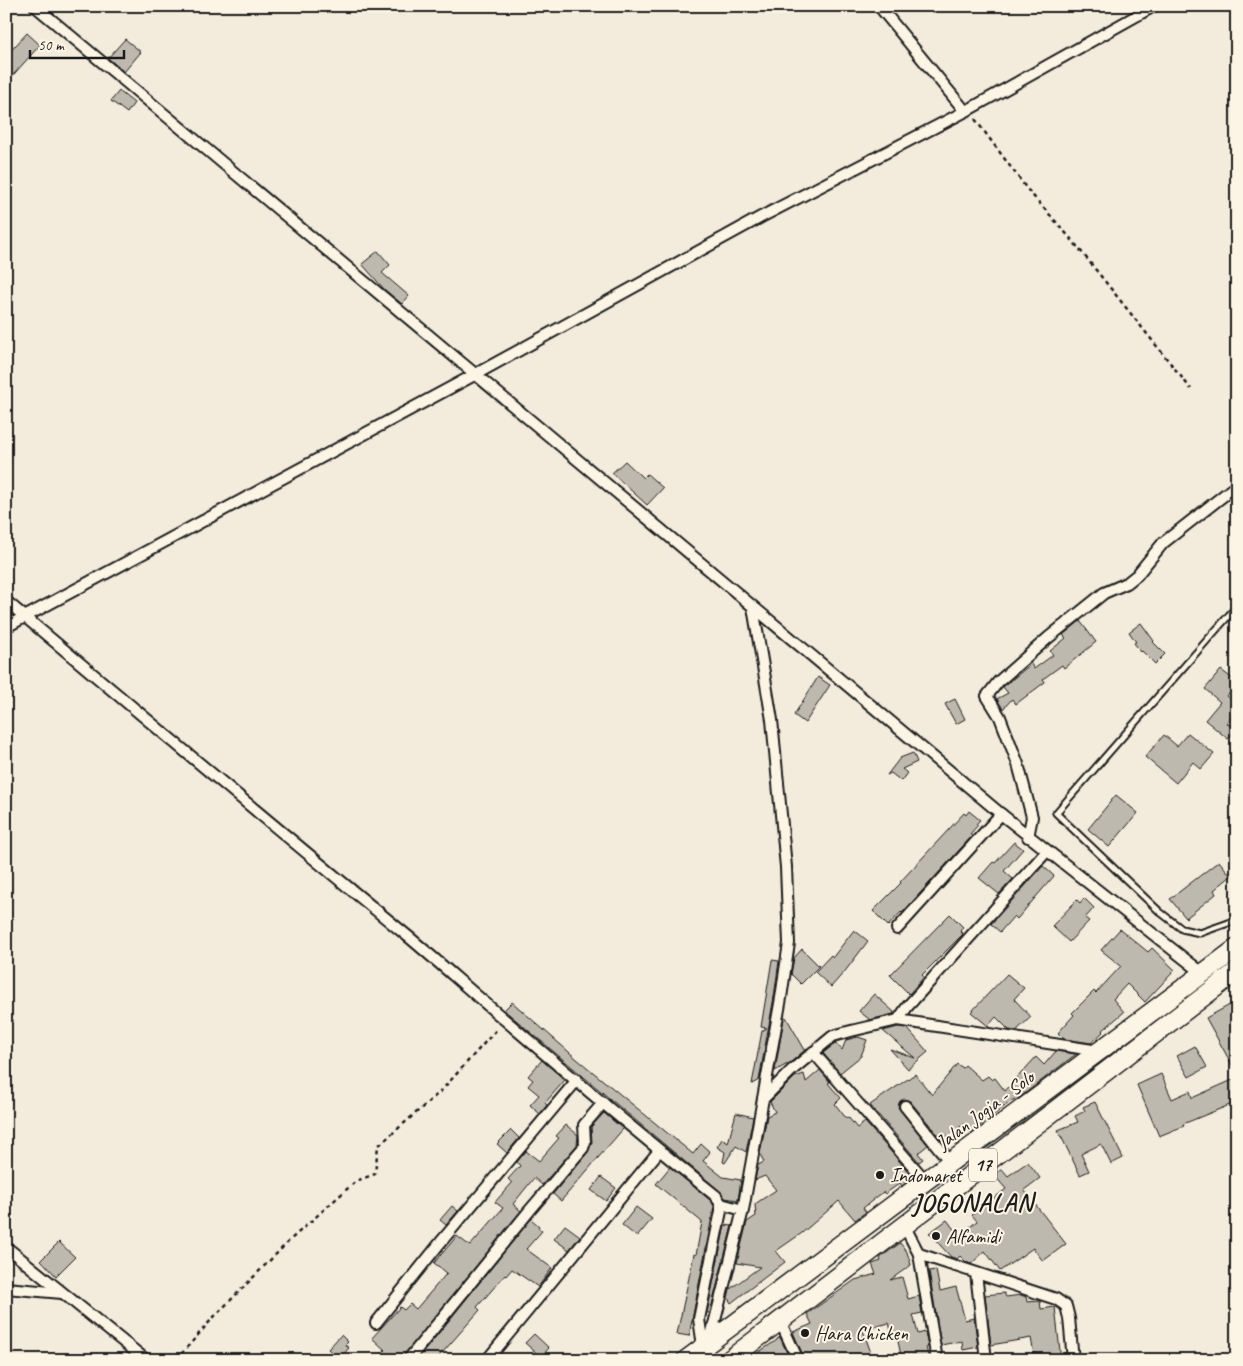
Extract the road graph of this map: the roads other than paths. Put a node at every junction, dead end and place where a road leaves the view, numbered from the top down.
1 (35, 6) edge
2 (879, 6) edge
3 (1154, 6) edge
4 (966, 111) junction
5 (476, 374) junction
6 (1237, 485) edge
7 (6, 601) edge
8 (1237, 606) edge
9 (753, 607) junction
10 (26, 617) junction
11 (6, 628) edge
12 (1001, 814) junction
13 (1028, 837) junction
14 (1046, 851) junction
15 (1237, 920) edge
16 (897, 929) dead end
17 (1237, 948) edge
18 (1237, 971) edge
19 (1203, 974) junction
20 (1216, 985) junction
21 (898, 1020) junction
22 (1100, 1051) junction
23 (813, 1052) junction
24 (577, 1080) junction
25 (763, 1099) junction
26 (603, 1104) junction
27 (905, 1106) dead end
28 (659, 1151) junction
29 (951, 1163) junction
30 (926, 1182) junction
31 (721, 1204) junction
32 (743, 1210) junction
33 (904, 1225) junction
34 (6, 1247) edge
35 (919, 1254) junction
36 (976, 1273) junction
37 (6, 1288) edge
38 (62, 1293) junction
39 (780, 1321) junction
40 (376, 1323) dead end
41 (708, 1349) edge
42 (146, 1360) edge
43 (408, 1360) edge
44 (487, 1360) edge
45 (686, 1360) edge
46 (729, 1360) edge
47 (798, 1360) edge
48 (937, 1360) edge
49 (986, 1360) edge
50 (1073, 1360) edge

1 - 5 street
2 - 4 street
3 - 4 street
4 - 5 street
5 - 9 street
5 - 10 street
6 - 13 street
7 - 10 street
8 - 15 lane
9 - 12 street
9 - 25 street
10 - 11 street
10 - 24 street
12 - 13 street
12 - 16 street
13 - 14 street
14 - 19 street
14 - 21 street
17 - 19 highway, Jalan Jogja - Solo / 17
18 - 20 highway, Jalan Jogja - Solo / 17
19 - 20 street
19 - 22 highway, Jalan Jogja - Solo / 17
20 - 33 highway, Jalan Jogja - Solo / 17
21 - 22 street
21 - 23 street
22 - 29 highway, Jalan Jogja - Solo / 17
23 - 25 street
23 - 30 street
24 - 26 street
24 - 40 street
25 - 32 street
26 - 28 street
26 - 43 street
27 - 29 street
28 - 31 street
28 - 44 street
29 - 30 highway, Jalan Jogja - Solo / 17
30 - 41 highway, Jalan Jogja - Solo / 17
31 - 32 street
31 - 41 street
32 - 41 street
33 - 35 street
33 - 39 highway, Jalan Jogja - Solo / 17
34 - 38 street
35 - 36 street
35 - 48 street
36 - 49 street
36 - 50 street
37 - 38 street
38 - 42 street
39 - 46 highway, Jalan Jogja - Solo / 17
39 - 47 street
41 - 45 highway, Jalan Jogja - Solo / 17

